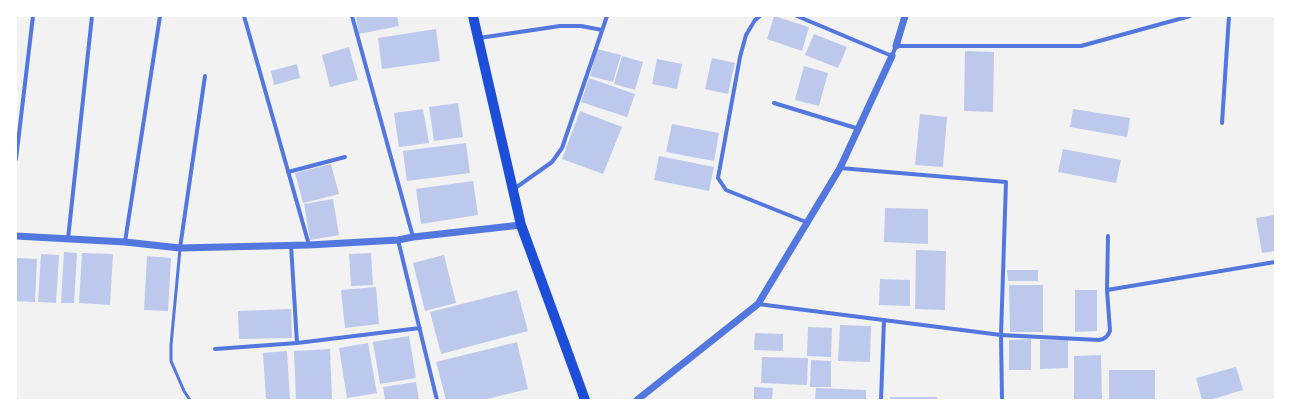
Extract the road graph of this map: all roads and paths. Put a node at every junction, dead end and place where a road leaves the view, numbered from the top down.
1 (33, 16) edge
2 (92, 16) edge
3 (160, 16) edge
4 (244, 16) edge
5 (352, 16) edge
6 (473, 16) edge
7 (607, 16) edge
8 (760, 16) edge
9 (796, 16) edge
10 (905, 16) edge
11 (1190, 16) edge
12 (1230, 16) edge
13 (602, 30) junction
14 (478, 38) junction
15 (896, 46) junction
16 (892, 56) junction
17 (205, 76) dead end
18 (774, 103) dead end
19 (1222, 122) dead end
20 (859, 129) junction
21 (345, 157) dead end
22 (16, 159) edge
23 (840, 168) junction
24 (288, 172) junction
25 (513, 190) junction
26 (806, 222) junction
27 (521, 225) junction
28 (16, 236) edge
29 (1108, 236) dead end
30 (413, 237) junction
31 (68, 239) junction
32 (398, 240) junction
33 (125, 242) junction
34 (290, 245) junction
35 (309, 245) junction
36 (180, 248) junction
37 (1275, 262) edge
38 (1106, 290) junction
39 (758, 304) junction
40 (884, 320) junction
41 (420, 328) junction
42 (1001, 335) junction
43 (297, 343) junction
44 (215, 349) dead end
45 (190, 400) edge
46 (437, 400) edge
47 (584, 400) edge
48 (638, 400) edge
49 (881, 400) edge
50 (1002, 400) edge

1 - 22 street
2 - 31 street
3 - 33 street
4 - 24 street
5 - 30 street
6 - 14 main road
7 - 13 street
8 - 26 street
9 - 16 street
10 - 15 street
11 - 15 street
12 - 19 street
13 - 14 street
13 - 25 street
14 - 25 main road
15 - 16 street
16 - 20 street
17 - 36 street
18 - 20 street
20 - 23 street
21 - 24 street
23 - 26 street
23 - 42 street
24 - 35 street
25 - 27 main road
26 - 39 street
27 - 30 street
27 - 47 main road
28 - 31 street
29 - 38 street
30 - 32 street
31 - 33 street
32 - 35 street
32 - 41 street
33 - 36 street
34 - 35 street
34 - 36 street
34 - 43 street
36 - 45 lane
37 - 38 street
38 - 42 street
39 - 40 street
39 - 48 street
40 - 42 street
40 - 49 street
41 - 43 street
41 - 46 street
42 - 50 street
43 - 44 street

